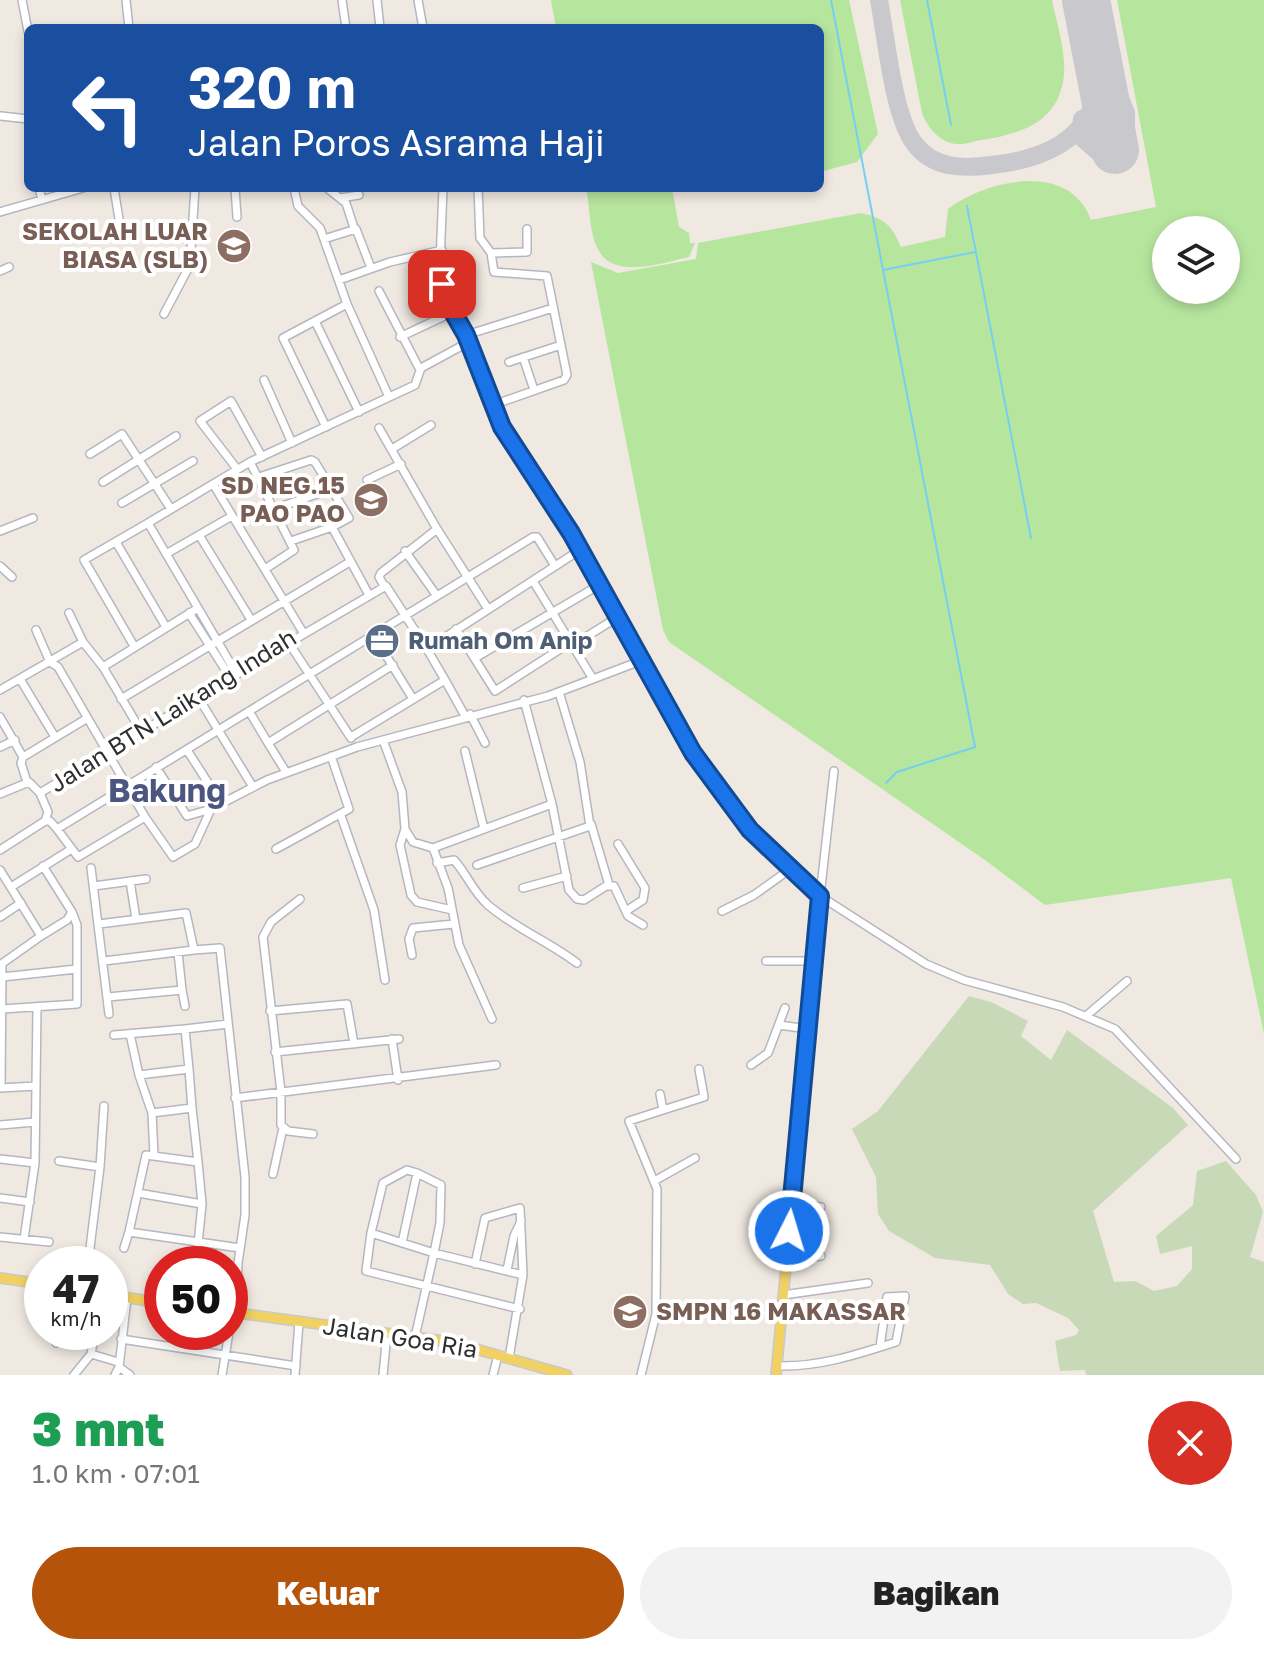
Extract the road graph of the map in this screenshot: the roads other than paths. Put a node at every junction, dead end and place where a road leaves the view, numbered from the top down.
1 (22, 0) edge
2 (126, 0) edge
3 (342, 0) edge
4 (387, 0) edge
5 (418, 0) edge
6 (377, 1) edge
7 (27, 24) edge
8 (129, 24) edge
9 (345, 24) edge
10 (380, 24) edge
11 (422, 24) edge
12 (1, 116) edge
13 (24, 119) edge
14 (40, 192) edge
15 (69, 192) edge
16 (115, 192) edge
17 (195, 192) edge
18 (235, 192) edge
19 (295, 192) edge
20 (329, 192) edge
21 (443, 192) edge
22 (478, 192) edge
23 (359, 195) dead end
24 (340, 198) junction
25 (42, 200) junction
26 (0, 212) edge
27 (237, 217) dead end
28 (354, 228) junction
29 (527, 229) dead end
30 (122, 238) dead end
31 (324, 239) junction
32 (442, 250) junction
33 (491, 253) junction
34 (9, 267) dead end
35 (371, 268) junction
36 (0, 271) edge
37 (339, 280) junction
38 (379, 291) dead end
39 (347, 304) junction
40 (553, 308) junction
41 (453, 312) junction
42 (164, 314) dead end
43 (315, 321) junction
44 (400, 337) junction
45 (468, 339) junction
46 (561, 345) junction
47 (523, 357) junction
48 (509, 362) dead end
49 (420, 370) junction
50 (264, 380) dead end
51 (534, 390) junction
52 (389, 397) junction
53 (493, 405) junction
54 (359, 412) junction
55 (431, 425) dead end
56 (326, 427) junction
57 (379, 428) dead end
58 (176, 436) dead end
59 (292, 443) junction
60 (392, 449) junction
61 (90, 454) dead end
62 (262, 457) junction
63 (138, 460) junction
64 (193, 461) dead end
65 (250, 462) junction
66 (401, 464) junction
67 (237, 469) junction
68 (259, 477) junction
69 (367, 480) dead end
70 (103, 482) dead end
71 (154, 484) junction
72 (213, 484) junction
73 (331, 489) junction
74 (122, 503) dead end
75 (171, 509) junction
76 (274, 509) junction
77 (232, 516) junction
78 (33, 518) dead end
79 (148, 523) junction
80 (332, 527) junction
81 (437, 529) junction
82 (0, 531) edge
83 (199, 535) junction
84 (291, 541) junction
85 (116, 542) junction
86 (580, 550) junction
87 (405, 551) junction
88 (166, 554) junction
89 (348, 563) junction
90 (0, 566) edge
91 (555, 566) junction
92 (265, 569) junction
93 (12, 577) dead end
94 (467, 578) junction
95 (533, 581) junction
96 (601, 584) junction
97 (384, 586) junction
98 (369, 595) junction
99 (437, 596) junction
100 (283, 598) junction
101 (198, 608) junction
102 (488, 609) junction
103 (553, 612) junction
104 (69, 613) dead end
105 (189, 613) junction
106 (406, 617) junction
107 (618, 617) junction
108 (250, 618) junction
109 (166, 627) junction
110 (456, 629) junction
111 (36, 630) dead end
112 (304, 634) junction
113 (374, 636) junction
114 (217, 638) junction
115 (83, 642) junction
116 (208, 643) junction
117 (289, 643) junction
118 (572, 644) junction
119 (134, 646) junction
120 (427, 649) junction
121 (475, 658) junction
122 (643, 660) junction
123 (50, 662) junction
124 (393, 665) junction
125 (103, 667) junction
126 (233, 675) junction
127 (309, 675) junction
128 (20, 679) junction
129 (593, 679) junction
130 (445, 680) junction
131 (0, 690) edge
132 (495, 691) junction
133 (559, 692) junction
134 (198, 697) junction
135 (121, 699) junction
136 (413, 699) junction
137 (524, 700) junction
138 (330, 704) junction
139 (505, 705) junction
140 (249, 711) junction
141 (467, 715) junction
142 (0, 717) edge
143 (86, 719) junction
144 (141, 731) junction
145 (218, 731) junction
146 (55, 737) junction
147 (351, 737) junction
148 (15, 740) junction
149 (383, 740) junction
150 (268, 743) junction
151 (485, 743) dead end
152 (0, 747) edge
153 (357, 747) junction
154 (187, 750) junction
155 (465, 751) dead end
156 (106, 753) junction
157 (331, 756) junction
158 (23, 757) junction
159 (156, 767) junction
160 (834, 771) dead end
161 (286, 772) junction
162 (27, 782) junction
163 (126, 785) junction
164 (253, 787) junction
165 (40, 793) junction
166 (0, 794) edge
167 (221, 803) junction
168 (552, 804) junction
169 (211, 809) junction
170 (341, 816) junction
171 (145, 817) junction
172 (45, 821) junction
173 (591, 824) junction
174 (57, 829) junction
175 (405, 829) junction
176 (484, 829) junction
177 (559, 836) junction
178 (618, 844) dead end
179 (433, 848) junction
180 (276, 849) dead end
181 (0, 850) edge
182 (70, 850) junction
183 (437, 863) junction
184 (477, 865) dead end
185 (43, 866) junction
186 (91, 868) dead end
187 (0, 870) edge
188 (789, 870) junction
189 (567, 876) junction
190 (146, 879) dead end
191 (130, 881) junction
192 (609, 885) junction
193 (94, 886) junction
194 (11, 887) junction
195 (523, 888) dead end
196 (820, 896) junction
197 (300, 899) dead end
198 (21, 903) junction
199 (452, 910) junction
200 (626, 911) junction
201 (722, 911) dead end
202 (72, 912) junction
203 (0, 917) edge
204 (136, 919) junction
205 (99, 924) junction
206 (454, 924) junction
207 (643, 925) dead end
208 (41, 936) junction
209 (194, 950) junction
210 (178, 952) junction
211 (412, 955) dead end
212 (104, 961) junction
213 (766, 961) dead end
214 (814, 961) junction
215 (577, 963) dead end
216 (1, 964) edge
217 (77, 969) junction
218 (2, 977) edge
219 (385, 980) dead end
220 (1127, 981) dead end
221 (182, 990) junction
222 (108, 997) junction
223 (185, 1006) dead end
224 (37, 1007) junction
225 (785, 1008) dead end
226 (2, 1009) edge
227 (270, 1011) junction
228 (109, 1014) dead end
229 (1086, 1016) junction
230 (492, 1019) dead end
231 (228, 1024) junction
232 (779, 1025) junction
233 (185, 1029) junction
234 (808, 1029) junction
235 (130, 1034) junction
236 (114, 1035) dead end
237 (354, 1044) junction
238 (275, 1052) junction
239 (496, 1065) dead end
240 (751, 1065) dead end
241 (189, 1069) junction
242 (699, 1069) dead end
243 (139, 1075) junction
244 (398, 1080) junction
245 (36, 1086) junction
246 (0, 1088) edge
247 (281, 1092) junction
248 (660, 1094) dead end
249 (235, 1098) junction
250 (104, 1106) dead end
251 (192, 1108) junction
252 (663, 1110) junction
253 (152, 1113) junction
254 (35, 1122) junction
255 (0, 1125) edge
256 (283, 1128) junction
257 (313, 1134) dead end
258 (154, 1156) junction
259 (695, 1158) dead end
260 (0, 1159) edge
261 (1236, 1159) dead end
262 (59, 1161) dead end
263 (198, 1162) junction
264 (35, 1163) junction
265 (100, 1167) junction
266 (417, 1173) junction
267 (273, 1174) dead end
268 (656, 1180) junction
269 (138, 1193) junction
270 (0, 1198) edge
271 (30, 1202) junction
272 (791, 1203) junction
273 (202, 1204) junction
274 (821, 1207) dead end
275 (521, 1221) junction
276 (129, 1232) junction
277 (371, 1233) junction
278 (0, 1237) edge
279 (24, 1239) junction
280 (49, 1242) dead end
281 (402, 1243) junction
282 (198, 1244) junction
283 (90, 1246) edge
284 (125, 1246) edge
285 (219, 1246) edge
286 (240, 1246) edge
287 (434, 1253) junction
288 (821, 1256) dead end
289 (787, 1260) junction
290 (475, 1264) junction
291 (507, 1270) junction
292 (523, 1275) junction
293 (0, 1280) edge
294 (24, 1282) edge
295 (868, 1283) dead end
296 (426, 1288) junction
297 (783, 1295) junction
298 (520, 1309) junction
299 (248, 1319) edge
300 (299, 1322) junction
301 (387, 1333) junction
302 (415, 1337) junction
303 (128, 1340) edge
304 (880, 1347) junction
305 (92, 1350) edge
306 (120, 1350) edge
307 (226, 1350) edge
308 (91, 1354) junction
309 (225, 1355) junction
310 (498, 1355) junction
311 (509, 1358) junction
312 (119, 1364) junction
313 (296, 1370) edge
314 (776, 1370) edge
315 (74, 1375) edge
316 (115, 1375) edge
317 (130, 1375) edge
318 (222, 1375) edge
319 (383, 1375) edge
320 (493, 1375) edge
321 (567, 1375) edge
322 (641, 1375) edge

1 - 7 street
2 - 8 street
3 - 9 street
4 - 6 street
5 - 11 street
6 - 10 street
12 - 13 street
14 - 25 street
15 - 25 street
16 - 30 street
17 - 42 street
18 - 27 street
19 - 31 street
20 - 24 street
21 - 32 street
22 - 33 street
23 - 24 street
24 - 28 street
25 - 26 street
28 - 31 street
28 - 35 street
29 - 33 street
31 - 37 street
32 - 35 street
32 - 41 street
33 - 40 street
34 - 36 street
35 - 37 street
37 - 39 street
38 - 44 street
39 - 43 street
39 - 52 street
40 - 45 street
40 - 46 street
41 - 44 street
41 - 45 street
43 - 54 street
43 - 56 street
44 - 49 street
45 - 49 street
45 - 53 street
46 - 47 street
46 - 51 street
47 - 48 street
47 - 51 street
49 - 52 street
50 - 59 street
51 - 53 street
52 - 54 street
53 - 86 street
54 - 56 street
55 - 60 street
56 - 59 street
57 - 60 street
58 - 63 street
59 - 62 street
60 - 66 street
61 - 63 street
62 - 65 street
62 - 67 street
63 - 70 street
63 - 71 street
64 - 71 street
65 - 67 street
65 - 68 street
66 - 69 street
66 - 81 street
67 - 72 street
68 - 73 street
68 - 76 street
71 - 74 street
71 - 75 street
72 - 75 street
72 - 77 street, Jalan BTN Laikang Indah
73 - 76 street
73 - 80 street
75 - 79 street
76 - 84 street
77 - 83 street
77 - 92 street, Jalan BTN Laikang Indah
78 - 82 street
79 - 85 street
79 - 88 street
80 - 84 street
80 - 89 street
81 - 87 street
81 - 94 street
83 - 88 street
83 - 108 street
84 - 92 street
85 - 109 street
85 - 119 street
86 - 91 street
86 - 96 street
87 - 97 street
87 - 99 street
88 - 101 street
89 - 98 street
89 - 100 street
90 - 93 street
91 - 94 street
91 - 95 street
92 - 100 street, Jalan BTN Laikang Indah
94 - 99 street
94 - 102 street
95 - 102 street
95 - 103 street
96 - 103 street
96 - 107 street
97 - 98 street
97 - 106 street
98 - 112 street
99 - 106 street
100 - 108 street
100 - 112 street, Jalan BTN Laikang Indah
101 - 105 street
101 - 114 street
102 - 110 street
103 - 118 street
103 - 121 street
104 - 115 street
105 - 109 street
105 - 116 street
106 - 113 street
106 - 120 street
107 - 118 street
107 - 122 street
108 - 114 street
109 - 119 street
110 - 120 street
110 - 121 street
111 - 123 street
112 - 117 street, Jalan BTN Laikang Indah
113 - 124 street
113 - 127 street
114 - 116 street
114 - 126 street
115 - 123 street
115 - 125 street
116 - 126 street
116 - 135 street
117 - 126 street, Jalan BTN Laikang Indah
117 - 127 street
118 - 129 street
118 - 132 street
119 - 125 street
120 - 130 street
121 - 132 street
122 - 129 street
122 - 188 street
123 - 128 street
123 - 143 street
124 - 136 street
124 - 138 street
125 - 135 street
126 - 134 street, Jalan BTN Laikang Indah
127 - 138 street
127 - 140 street
128 - 131 street
128 - 146 street
129 - 133 street
130 - 136 street
130 - 141 street
132 - 139 street
133 - 137 street
133 - 173 street
134 - 144 street, Jalan BTN Laikang Indah
134 - 145 street
135 - 144 street
136 - 147 street
137 - 139 street
137 - 168 street
138 - 147 street
138 - 150 street
139 - 141 street
140 - 145 street
140 - 150 street
141 - 149 street
141 - 151 street
142 - 148 street
143 - 146 street
143 - 156 street
144 - 156 street, Jalan BTN Laikang Indah
145 - 154 street
145 - 164 street
146 - 158 street
147 - 153 street
148 - 152 street
148 - 158 street
149 - 153 street
149 - 175 street
150 - 161 street
153 - 157 street
154 - 159 street
154 - 167 street
155 - 176 street
156 - 163 street
156 - 165 street, Jalan BTN Laikang Indah
157 - 161 street
157 - 170 street
158 - 162 street
159 - 163 street
159 - 169 street
160 - 196 street
161 - 164 street
162 - 165 street
162 - 166 street
163 - 171 street
163 - 174 street
164 - 167 street
165 - 172 street, Jalan BTN Laikang Indah
167 - 169 street
168 - 176 street
168 - 177 street
169 - 171 street
170 - 180 street
170 - 219 street
171 - 182 street
172 - 174 street
172 - 181 street, Jalan BTN Laikang Indah
173 - 177 street
173 - 192 street
174 - 182 street
175 - 179 street
175 - 199 street
176 - 179 street
177 - 184 street
177 - 189 street
178 - 200 street
179 - 183 street
182 - 185 street
183 - 199 street
183 - 215 street
185 - 194 street
185 - 202 street
186 - 193 street
187 - 194 street
188 - 196 street
188 - 201 street
189 - 192 street
189 - 195 street
190 - 191 street
191 - 193 street
191 - 204 street
192 - 200 street
193 - 205 street
194 - 198 street
196 - 214 main road
196 - 229 street
197 - 227 street
198 - 203 street
198 - 208 street
199 - 206 street
200 - 207 street
202 - 208 street
202 - 217 street
204 - 205 street
204 - 209 street
205 - 212 street
206 - 211 street
206 - 230 street
208 - 216 street
209 - 210 street
209 - 231 street
210 - 212 street
210 - 221 street
212 - 222 street
213 - 214 street
214 - 234 main road
216 - 218 street
217 - 218 street
217 - 224 street
218 - 226 street
220 - 229 street
221 - 222 street
221 - 223 street
222 - 228 street
224 - 226 street
224 - 245 street
225 - 232 street
226 - 246 street
227 - 237 street
227 - 238 street
229 - 261 street
231 - 233 street
231 - 249 street
232 - 234 street
232 - 240 street
233 - 235 street
233 - 241 street
234 - 272 main road
235 - 236 street
235 - 243 street
237 - 238 street
237 - 244 street
238 - 247 street
239 - 244 street
241 - 243 street
241 - 251 street
242 - 252 street
243 - 253 street
244 - 247 street
245 - 246 street
245 - 254 street
247 - 249 street
247 - 256 street
248 - 252 street
249 - 286 street
250 - 265 street
251 - 253 street
251 - 263 street
252 - 268 street
253 - 258 street
254 - 255 street
254 - 264 street
256 - 257 street
256 - 267 street
258 - 263 street
258 - 269 street
259 - 268 street
260 - 264 street
262 - 265 street
263 - 273 street
264 - 271 street
265 - 283 street
266 - 277 street
266 - 281 street
266 - 287 street
268 - 322 street
269 - 273 street
269 - 276 street
270 - 271 street
271 - 279 street
272 - 274 street
272 - 289 main road
273 - 282 street
275 - 290 street
275 - 291 street
275 - 292 street
276 - 282 street
276 - 284 street
277 - 281 street
277 - 296 street
278 - 279 street
279 - 280 street
281 - 287 street
282 - 285 street
287 - 290 street
287 - 296 street
288 - 289 street
289 - 297 main road
290 - 291 street
291 - 292 street
292 - 298 street
293 - 294 main road
295 - 297 street
296 - 298 street
296 - 302 street
297 - 314 main road
298 - 311 street
299 - 300 main road, Jalan Goa Ria
300 - 301 main road, Jalan Goa Ria
300 - 313 street
301 - 302 main road, Jalan Goa Ria
301 - 319 street
302 - 310 main road, Jalan Goa Ria
303 - 309 street
304 - 304 street
304 - 314 street
305 - 308 street
306 - 312 street
307 - 309 street
308 - 312 street
308 - 315 street
309 - 313 street
309 - 318 street
310 - 311 main road, Jalan Goa Ria
310 - 320 street
311 - 321 main road, Jalan Goa Ria
312 - 316 street
312 - 317 street

